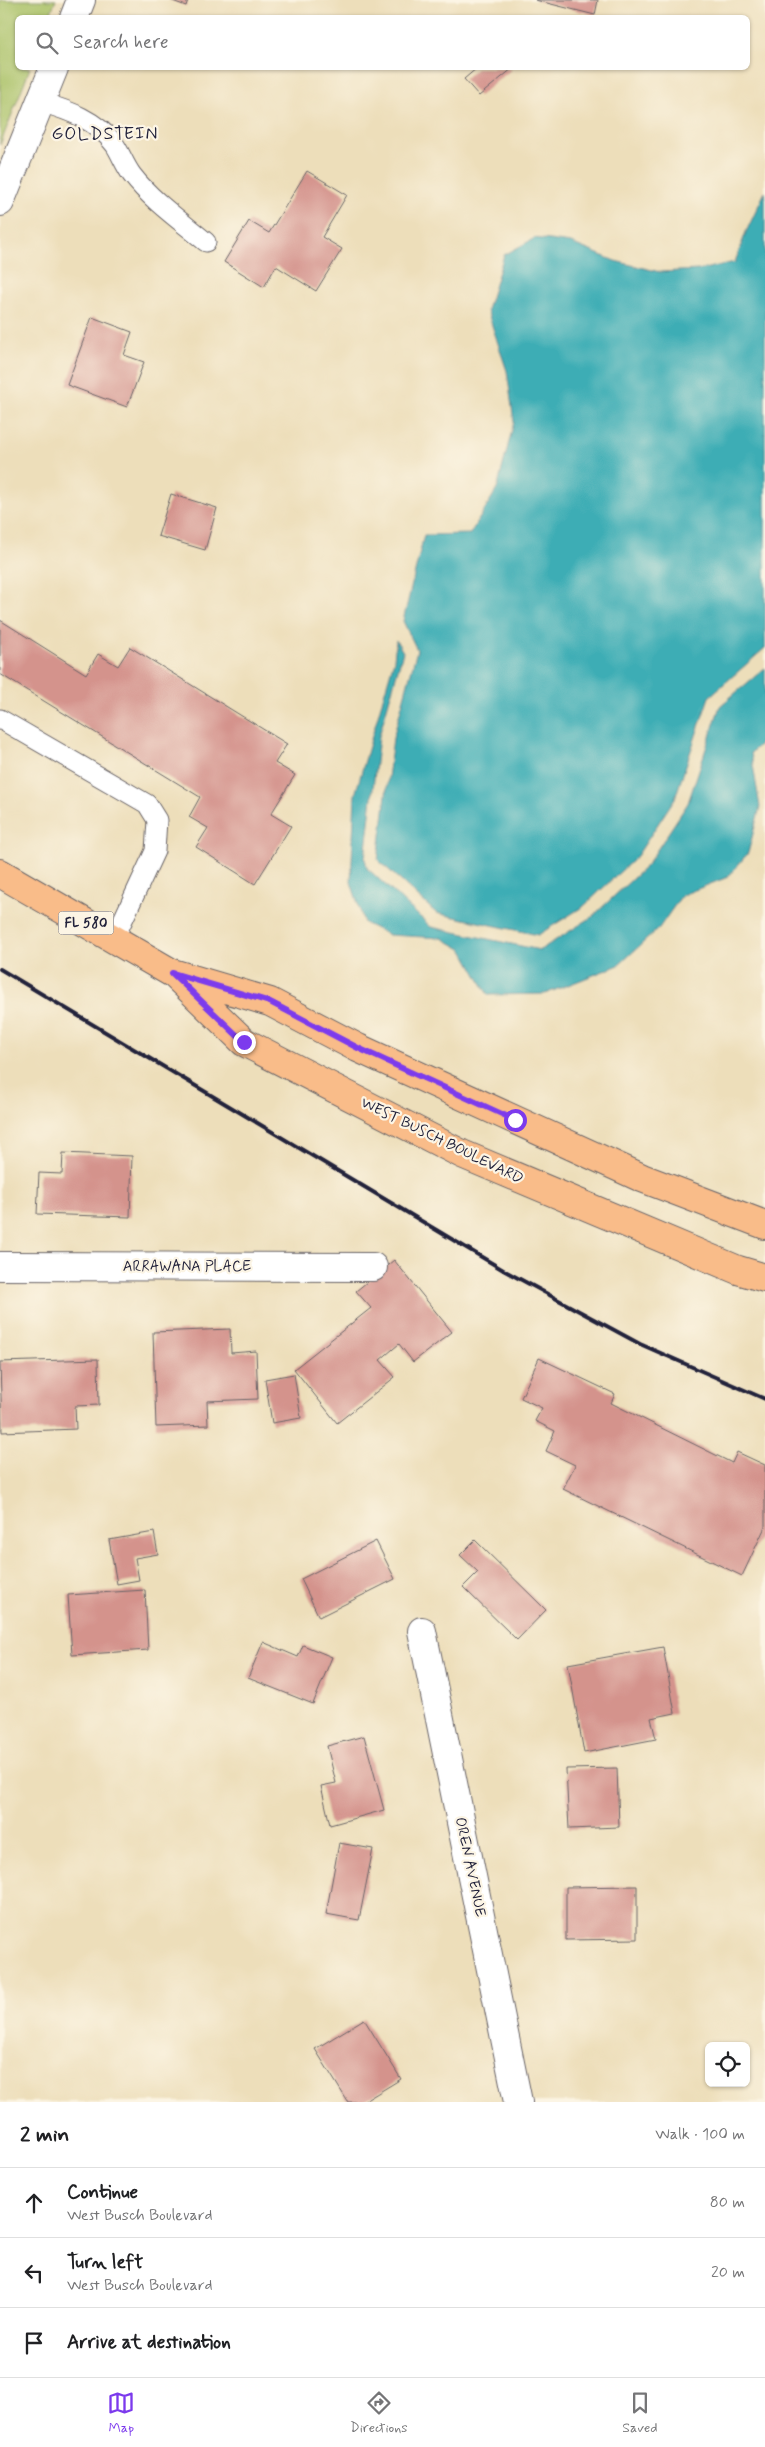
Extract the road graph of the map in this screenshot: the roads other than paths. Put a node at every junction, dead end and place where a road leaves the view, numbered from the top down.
1 (81, 0) edge
2 (75, 15) edge
3 (53, 70) edge
4 (40, 102) junction
5 (0, 202) edge
6 (206, 242) dead end
7 (0, 718) edge
8 (0, 873) edge
9 (114, 939) junction
10 (172, 973) junction
11 (765, 1225) edge
12 (0, 1266) edge
13 (374, 1267) dead end
14 (765, 1278) edge
15 (422, 1631) dead end
16 (518, 2102) edge

1 - 2 street
3 - 4 street
4 - 5 street
4 - 6 lane
7 - 9 lane
8 - 9 main road, WEST BUSCH BOULEVARD / FL 580
9 - 10 main road, WEST BUSCH BOULEVARD / FL 580
10 - 11 main road, WEST BUSCH BOULEVARD / FL 580
10 - 14 main road, WEST BUSCH BOULEVARD
12 - 13 street, ARRAWANA PLACE
15 - 16 street, OREN AVENUE

